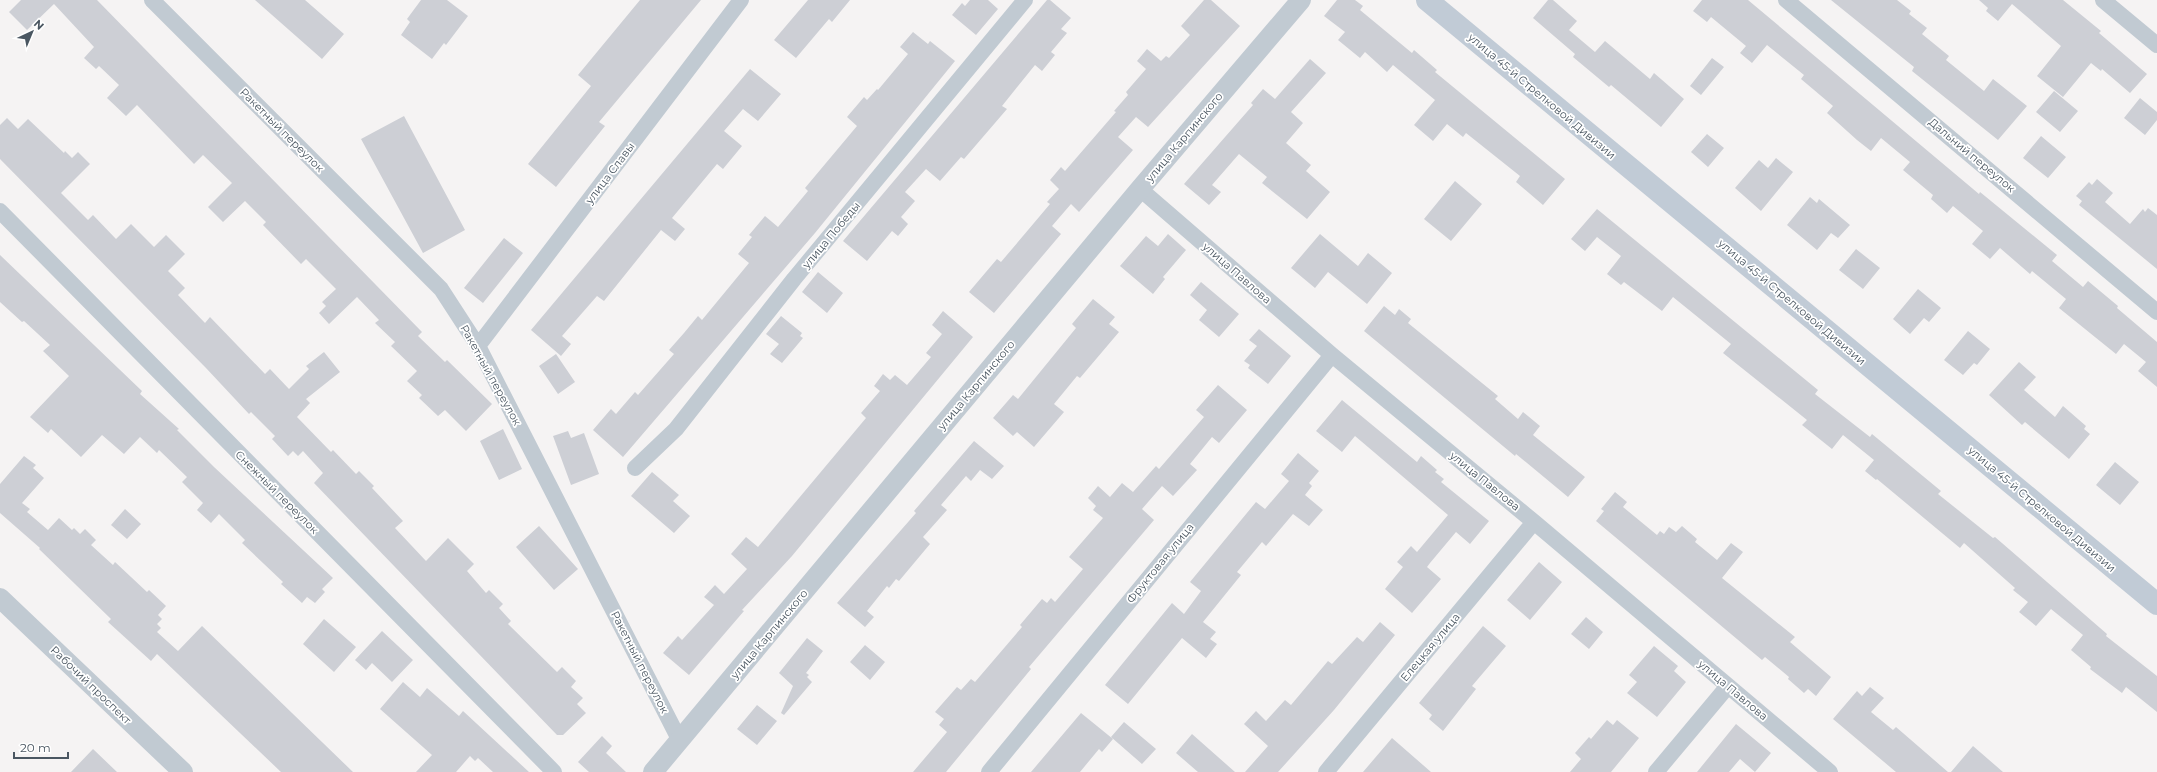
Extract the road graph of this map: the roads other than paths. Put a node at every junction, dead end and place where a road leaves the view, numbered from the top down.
1 (152, 0) edge
2 (741, 0) edge
3 (1025, 0) edge
4 (1301, 0) edge
5 (1427, 0) edge
6 (1786, 0) edge
7 (2103, 0) edge
8 (2157, 45) edge
9 (1140, 189) junction
10 (0, 211) edge
11 (2157, 312) edge
12 (478, 346) junction
13 (1332, 355) junction
14 (635, 468) dead end
15 (1534, 522) junction
16 (0, 598) edge
17 (2157, 604) edge
18 (1728, 686) junction
19 (680, 740) junction
20 (183, 772) edge
21 (554, 772) edge
22 (653, 772) edge
23 (989, 772) edge
24 (1326, 772) edge
25 (1656, 772) edge
26 (1830, 772) edge

1 - 12 street, Ракетный переулок
2 - 12 street, улица Славы
3 - 14 street, улица Победы
4 - 9 street, улица Карпинского
5 - 17 main road, улица 45-й Стрелковой Дивизии
6 - 11 street, Дальний переулок
7 - 8 street
9 - 13 street, улица Павлова
9 - 19 street, улица Карпинского
10 - 21 street, Снежный переулок
12 - 19 street, Ракетный переулок
13 - 15 street, улица Павлова
13 - 23 street, Фруктовая улица
15 - 18 street, улица Павлова
15 - 24 street, Елецкая улица
16 - 20 street, Рабочий проспект
18 - 25 street
18 - 26 street, улица Павлова
19 - 22 street, улица Карпинского

